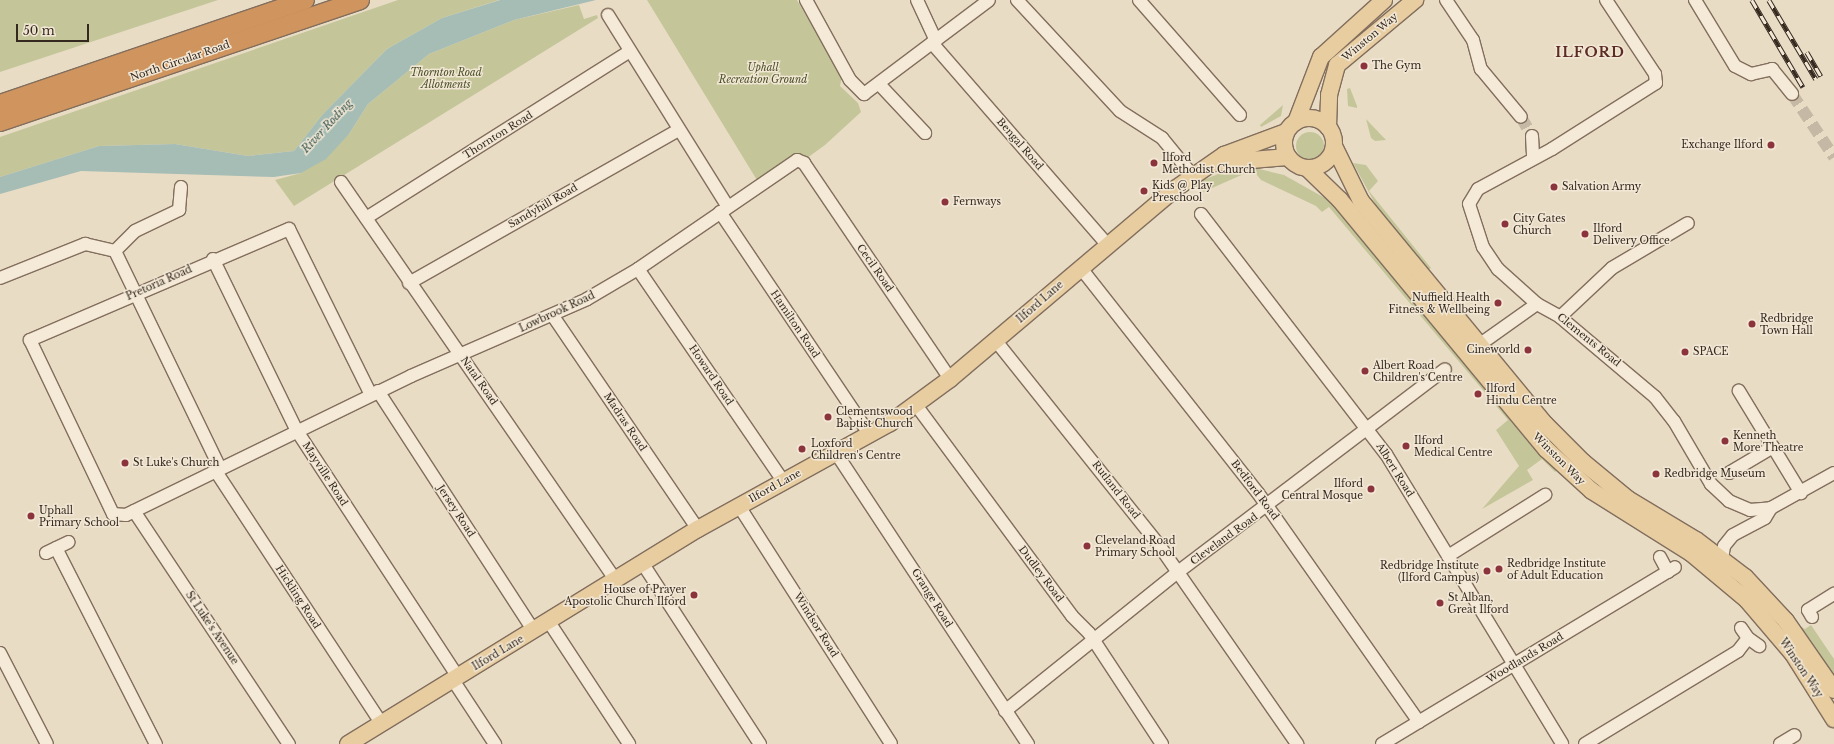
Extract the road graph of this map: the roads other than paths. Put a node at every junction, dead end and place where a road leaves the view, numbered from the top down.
1 (306, 0) edge
2 (360, 0) edge
3 (806, 0) edge
4 (917, 0) edge
5 (989, 0) edge
6 (1017, 0) edge
7 (1139, 0) edge
8 (1384, 0) edge
9 (1415, 0) edge
10 (1446, 0) edge
11 (1606, 0) edge
12 (1695, 0) edge
13 (608, 15) dead end
14 (934, 42) junction
15 (630, 51) junction
16 (880, 85) junction
17 (1792, 94) tunnel mouth
18 (0, 104) edge
19 (1240, 115) dead end
20 (1521, 117) tunnel mouth
21 (0, 122) edge
22 (1291, 127) junction
23 (1328, 127) junction
24 (678, 130) junction
25 (925, 134) dead end
26 (1532, 136) tunnel mouth
27 (1334, 146) junction
28 (1533, 156) junction
29 (1288, 157) junction
30 (797, 160) joint
31 (1215, 164) junction
32 (1307, 168) junction
33 (1193, 176) junction
34 (341, 182) dead end
35 (181, 187) dead end
36 (724, 209) junction
37 (1201, 214) dead end
38 (366, 218) junction
39 (1688, 223) dead end
40 (289, 228) joint
41 (1107, 244) junction
42 (115, 251) junction
43 (213, 258) junction
44 (1080, 267) junction
45 (638, 269) junction
46 (0, 278) edge
47 (409, 283) junction
48 (137, 293) junction
49 (1537, 304) junction
50 (553, 316) junction
51 (1560, 317) junction
52 (996, 341) junction
53 (1479, 345) junction
54 (461, 355) junction
55 (1445, 369) dead end
56 (950, 379) junction
57 (1739, 390) dead end
58 (375, 393) junction
59 (916, 405) junction
60 (1369, 429) junction
61 (297, 431) junction
62 (870, 435) junction
63 (1773, 447) junction
64 (836, 453) junction
65 (218, 469) junction
66 (1834, 473) edge
67 (1729, 474) dead end
68 (783, 481) junction
69 (1801, 493) junction
70 (1545, 495) dead end
71 (739, 506) junction
72 (1268, 507) junction
73 (1771, 508) junction
74 (134, 511) junction
75 (116, 516) joint
76 (698, 529) junction
77 (69, 542) dead end
78 (1448, 556) junction
79 (1660, 557) dead end
80 (1722, 559) junction
81 (644, 564) junction
82 (1178, 572) junction
83 (616, 580) junction
84 (1834, 594) edge
85 (1808, 614) dead end
86 (549, 622) junction
87 (1741, 628) dead end
88 (534, 631) junction
89 (1748, 638) junction
90 (1092, 642) junction
91 (1759, 646) dead end
92 (0, 653) edge
93 (1514, 665) junction
94 (456, 679) junction
95 (1834, 690) edge
96 (1005, 711) junction
97 (1834, 719) edge
98 (1419, 722) junction
99 (382, 724) junction
100 (356, 742) edge
101 (47, 744) edge
102 (156, 744) edge
103 (289, 744) edge
104 (495, 744) edge
105 (629, 744) edge
106 (760, 744) edge
107 (891, 744) edge
108 (1028, 744) edge
109 (1162, 744) edge
110 (1298, 744) edge
111 (1382, 744) edge
112 (1562, 744) edge
113 (1585, 744) edge

1 - 18 highway, North Circular Road
2 - 21 highway, North Circular Road
3 - 16 street
4 - 14 street, Bengal Road
5 - 14 street
6 - 33 street
7 - 19 street
8 - 22 main road, Winston Way
9 - 23 main road, Winston Way
10 - 20 street
11 - 28 street, Clements Road
12 - 17 street
13 - 15 street, Hamilton Road
14 - 16 street
14 - 41 street, Bengal Road
15 - 24 street, Hamilton Road
15 - 38 street, Thornton Road
16 - 25 street
22 - 23 main road
22 - 29 main road
22 - 31 main road, Ilford Lane
23 - 27 main road
24 - 36 street, Hamilton Road
24 - 47 street, Sandyhill Road
26 - 28 street
27 - 32 main road
27 - 53 main road, Winston Way
28 - 49 street, Clements Road
29 - 31 main road, Ilford Lane
29 - 32 main road
30 - 36 street, Lowbrook Road
30 - 56 street, Cecil Road
31 - 33 main road, Ilford Lane
32 - 97 main road, Winston Way
33 - 41 main road, Ilford Lane
34 - 38 street, Natal Road
35 - 42 street
36 - 45 street, Lowbrook Road
36 - 62 street, Hamilton Road
37 - 60 street, Albert Road
38 - 47 street, Natal Road
39 - 51 street
40 - 43 street, Pretoria Road
40 - 58 street, Jersey Road
41 - 44 main road, Ilford Lane
42 - 46 street
42 - 48 street, Hickling Road
43 - 48 street, Pretoria Road
43 - 61 street, Mayville Road
44 - 52 main road, Ilford Lane
44 - 72 street, Bedford Road
45 - 50 street, Lowbrook Road
45 - 68 street, Howard Road
47 - 54 street, Natal Road
48 - 65 street, Hickling Road
48 - 75 street, Pretoria Road
49 - 51 street, Clements Road
49 - 53 street
50 - 54 street, Lowbrook Road
50 - 76 street, Madras Road
51 - 73 street, Clements Road
52 - 56 main road, Ilford Lane
52 - 82 street, Rutland Road
53 - 80 main road, Winston Way
54 - 58 street, Lowbrook Road
54 - 83 street, Natal Road
55 - 60 street, Cleveland Road
56 - 59 main road, Ilford Lane
57 - 63 street
58 - 61 street, Lowbrook Road
58 - 88 street, Jersey Road
59 - 62 main road, Ilford Lane
59 - 90 street, Dudley Road
60 - 72 street, Cleveland Road
60 - 78 street, Albert Road
61 - 65 street, Lowbrook Road
61 - 94 street, Mayville Road
62 - 64 main road, Ilford Lane
63 - 67 street
63 - 69 street
64 - 68 main road, Ilford Lane
64 - 96 street, Grange Road
65 - 74 street, Lowbrook Road
65 - 99 street, Hickling Road
66 - 69 street, Clements Road
68 - 71 main road, Ilford Lane
69 - 73 street, Clements Road
70 - 78 street
71 - 76 main road, Ilford Lane
71 - 107 street, Windsor Road
72 - 82 street, Cleveland Road
72 - 98 street, Bedford Road
73 - 80 street
74 - 75 street, Lowbrook Road
74 - 103 street, St Luke's Avenue
76 - 81 main road, Ilford Lane
77 - 102 street
78 - 93 street, Albert Road
79 - 93 street, Woodlands Road
80 - 95 main road, Winston Way
81 - 83 main road, Ilford Lane
81 - 106 street
82 - 90 street, Cleveland Road
82 - 110 street, Rutland Road
83 - 86 main road, Ilford Lane
84 - 85 street
86 - 88 main road, Ilford Lane
86 - 105 street
87 - 89 street
88 - 94 main road, Ilford Lane
89 - 91 street
89 - 113 street
90 - 96 street, Cleveland Road
90 - 109 street, Dudley Road
92 - 101 street
93 - 98 street, Woodlands Road
93 - 112 street, Albert Road
94 - 99 main road, Ilford Lane
94 - 104 street, Mayville Road
96 - 108 street, Grange Road
98 - 111 street, Woodlands Road
99 - 100 main road, Ilford Lane

